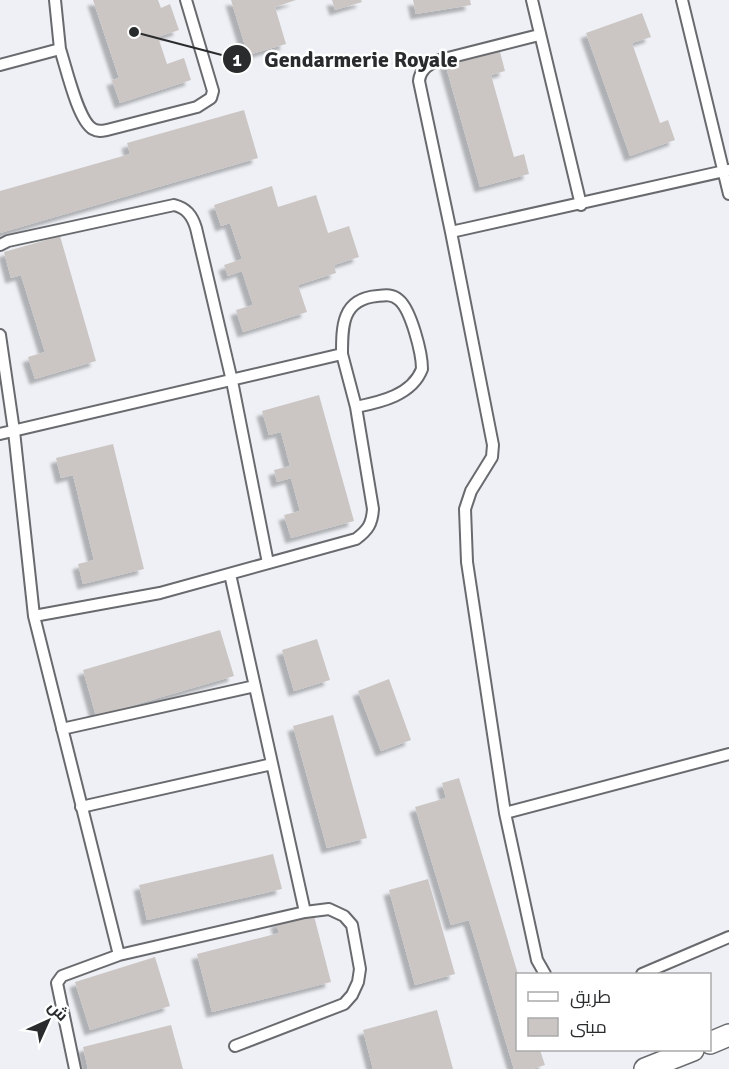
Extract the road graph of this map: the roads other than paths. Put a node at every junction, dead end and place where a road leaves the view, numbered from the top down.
1 (55, 0) edge
2 (186, 0) edge
3 (532, 0) edge
4 (682, 0) edge
5 (539, 35) junction
6 (60, 49) junction
7 (0, 65) edge
8 (727, 171) edge
9 (729, 194) edge
10 (581, 205) junction
11 (451, 232) junction
12 (0, 245) edge
13 (0, 336) edge
14 (342, 354) junction
15 (232, 381) junction
16 (356, 407) junction
17 (14, 431) junction
18 (0, 434) edge
19 (268, 563) junction
20 (231, 574) junction
21 (34, 616) junction
22 (255, 686) junction
23 (62, 729) junction
24 (729, 754) edge
25 (272, 764) junction
26 (81, 807) junction
27 (505, 813) junction
28 (304, 912) junction
29 (729, 937) edge
30 (119, 955) junction
31 (544, 973) edge
32 (647, 973) edge
33 (729, 1035) edge
34 (711, 1043) edge
35 (235, 1046) dead end
36 (690, 1051) edge
37 (75, 1069) edge
38 (645, 1069) edge

1 - 6 lane
2 - 6 lane
3 - 5 lane
4 - 8 lane
5 - 10 lane
5 - 11 lane
6 - 7 lane
8 - 9 lane
8 - 10 lane
10 - 11 lane
11 - 27 lane
12 - 15 lane
13 - 17 lane
14 - 15 lane
14 - 16 lane
14 - 16 lane
15 - 17 lane
15 - 19 lane
16 - 19 lane
17 - 18 lane
17 - 21 lane
19 - 20 lane
20 - 21 lane
20 - 22 lane
21 - 23 lane
22 - 23 lane
22 - 25 lane
23 - 26 lane
24 - 27 lane
25 - 26 lane
25 - 28 lane
26 - 30 lane
27 - 31 lane
28 - 30 lane
28 - 35 lane
29 - 32 lane
30 - 37 lane
33 - 34 street
36 - 38 street

